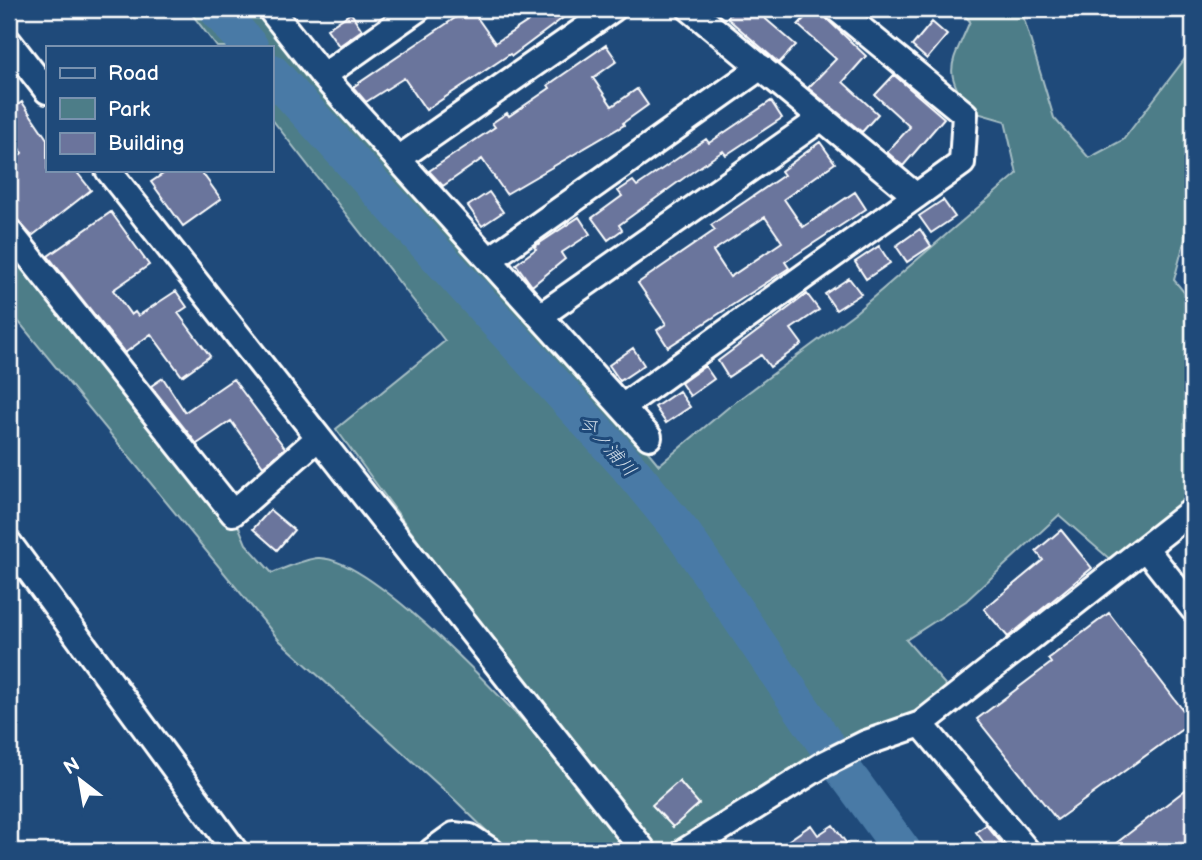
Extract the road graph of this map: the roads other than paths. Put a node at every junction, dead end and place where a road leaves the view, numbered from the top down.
1 (270, 9) edge
2 (418, 9) edge
3 (613, 9) edge
4 (690, 9) edge
5 (837, 9) edge
6 (9, 42) edge
7 (761, 67) junction
8 (323, 76) junction
9 (46, 90) edge
10 (822, 118) junction
11 (398, 159) junction
12 (110, 172) edge
13 (916, 195) junction
14 (9, 231) edge
15 (489, 260) junction
16 (540, 316) junction
17 (622, 407) junction
18 (649, 437) dead end
19 (317, 439) junction
20 (1193, 510) edge
21 (9, 543) edge
22 (1145, 548) junction
23 (1193, 609) edge
24 (921, 724) junction
25 (235, 851) edge
26 (432, 851) edge
27 (491, 851) edge
28 (644, 851) edge
29 (685, 851) edge
30 (1027, 851) edge

1 - 8 street
2 - 8 street
3 - 11 street
4 - 7 street
5 - 13 street
6 - 9 street
7 - 10 street
7 - 15 street
8 - 11 street
10 - 13 street
10 - 16 street
11 - 15 street
12 - 19 street
13 - 17 street
14 - 19 street
15 - 16 street
16 - 17 street
17 - 18 street
19 - 28 street
20 - 22 street
21 - 25 street
22 - 23 street
22 - 24 street
24 - 29 street
24 - 30 street
26 - 27 street

